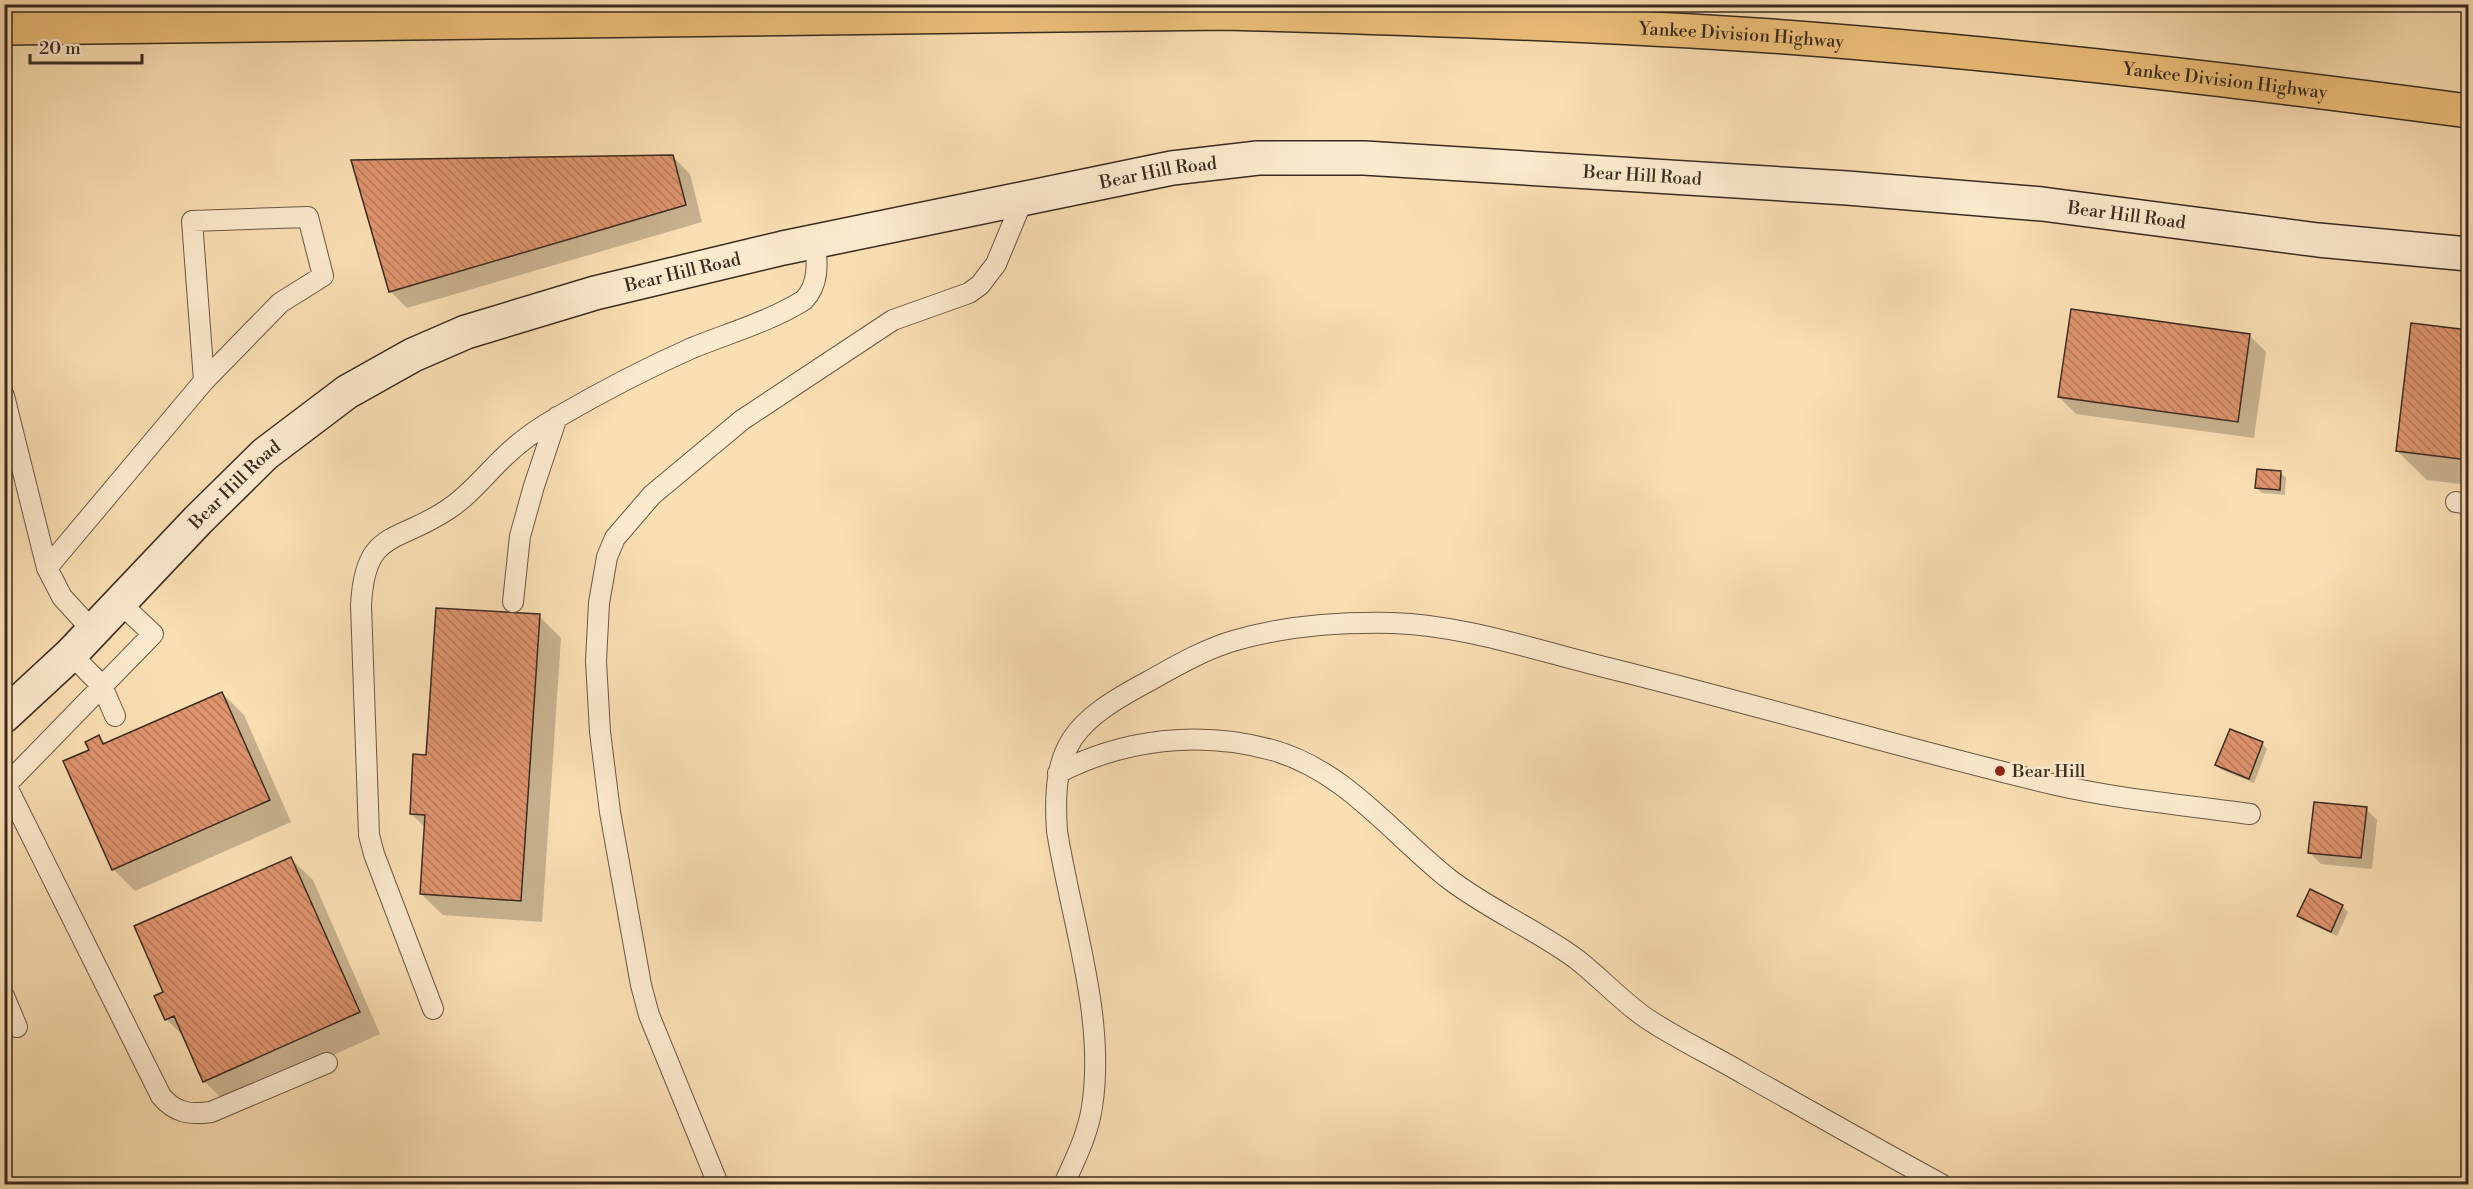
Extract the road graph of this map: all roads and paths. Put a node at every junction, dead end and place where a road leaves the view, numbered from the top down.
1 (4, 28) edge
2 (2469, 111) edge
3 (1023, 199) junction
4 (814, 241) junction
5 (2469, 254) edge
6 (204, 381) junction
7 (4, 396) edge
8 (557, 417) junction
9 (47, 568) junction
10 (513, 602) dead end
11 (120, 603) junction
12 (82, 643) junction
13 (102, 686) junction
14 (4, 716) edge
15 (115, 716) dead end
16 (1058, 773) junction
17 (5, 783) edge
18 (2250, 814) dead end
19 (4, 996) edge
20 (433, 1009) dead end
21 (17, 1027) dead end
22 (327, 1063) dead end
23 (718, 1185) edge
24 (1064, 1185) edge
25 (1941, 1185) edge

1 - 2 highway, Yankee Division Highway
3 - 4 street, Bear Hill Road
3 - 5 street, Bear Hill Road
3 - 23 lane
4 - 8 lane
4 - 11 street, Bear Hill Road
6 - 6 lane
6 - 9 lane
7 - 9 lane
8 - 10 lane
8 - 20 lane
9 - 12 lane
11 - 12 street, Bear Hill Road
11 - 13 lane
12 - 13 lane
12 - 14 street, Bear Hill Road
13 - 15 lane
13 - 17 lane
16 - 18 lane
16 - 24 lane
16 - 25 lane
17 - 22 lane
19 - 21 lane

